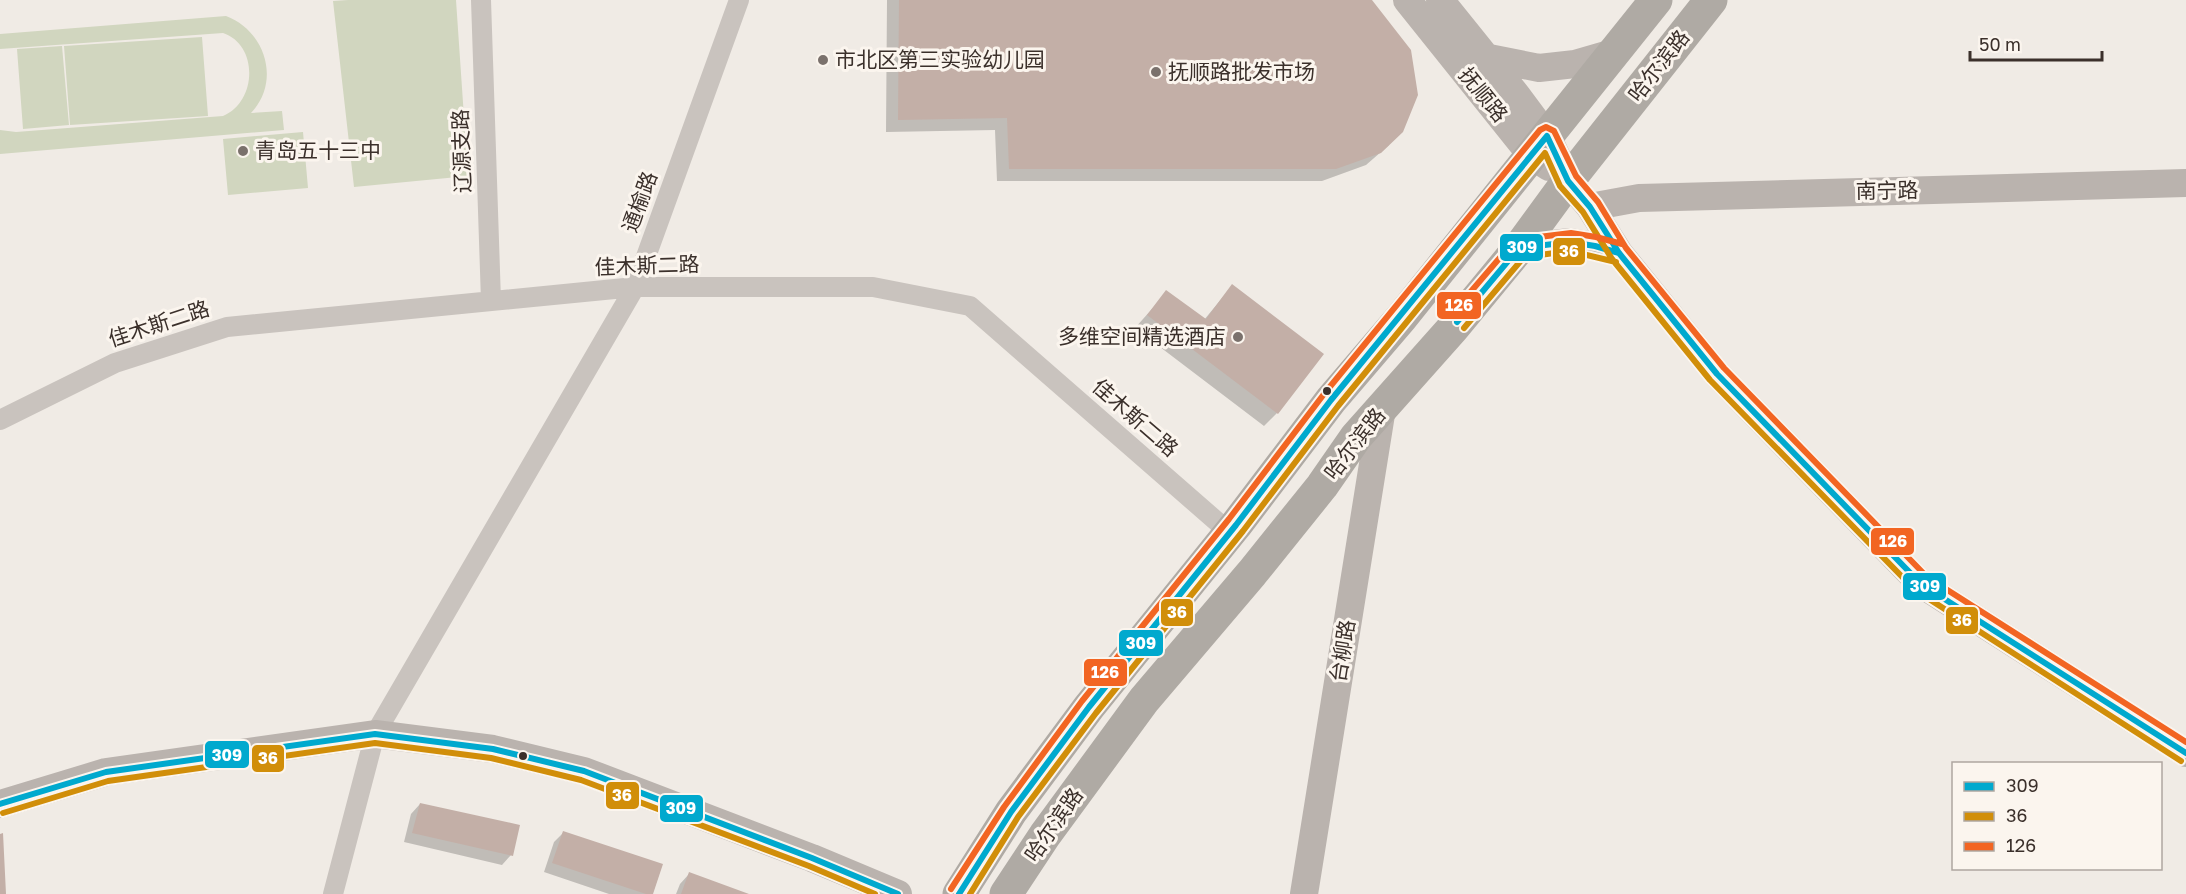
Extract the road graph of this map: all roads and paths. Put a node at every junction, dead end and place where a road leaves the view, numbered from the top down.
1 (481, 0) edge
2 (739, 0) edge
3 (1407, 0) edge
4 (1440, 0) edge
5 (1656, 0) edge
6 (1711, 0) edge
7 (1613, 53) junction
8 (1484, 57) junction
9 (1540, 146) junction
10 (1568, 180) junction
11 (2186, 183) edge
12 (1590, 207) junction
13 (1519, 248) junction
14 (1619, 253) junction
15 (635, 287) junction
16 (491, 301) junction
17 (1382, 408) junction
18 (0, 420) edge
19 (1230, 533) junction
20 (375, 734) junction
21 (2186, 753) edge
22 (0, 804) edge
23 (333, 894) edge
24 (898, 894) edge
25 (959, 894) edge
26 (1006, 894) edge
27 (1304, 894) edge

1 - 16 street, 辽源支路
2 - 15 street, 通榆路
3 - 9 street, 抚顺路
4 - 8 street, 抚顺路
5 - 7 highway, 哈尔滨路
6 - 10 highway, 哈尔滨路
7 - 8 street
7 - 9 highway, 哈尔滨路
8 - 9 street, 抚顺路
9 - 10 street, 抚顺路
9 - 19 highway, 哈尔滨路
10 - 12 street, 抚顺路
10 - 13 highway, 哈尔滨路
11 - 12 street, 南宁路
12 - 14 street, 抚顺路
13 - 14 street
13 - 17 highway, 哈尔滨路
14 - 21 street, 抚顺路
15 - 16 street, 佳木斯二路
15 - 19 street, 佳木斯二路
15 - 20 street, 通榆路
16 - 18 street, 佳木斯二路
17 - 26 highway, 哈尔滨路
17 - 27 street, 台柳路
19 - 25 highway, 哈尔滨路
20 - 22 street
20 - 23 street, 通榆路
20 - 24 street

